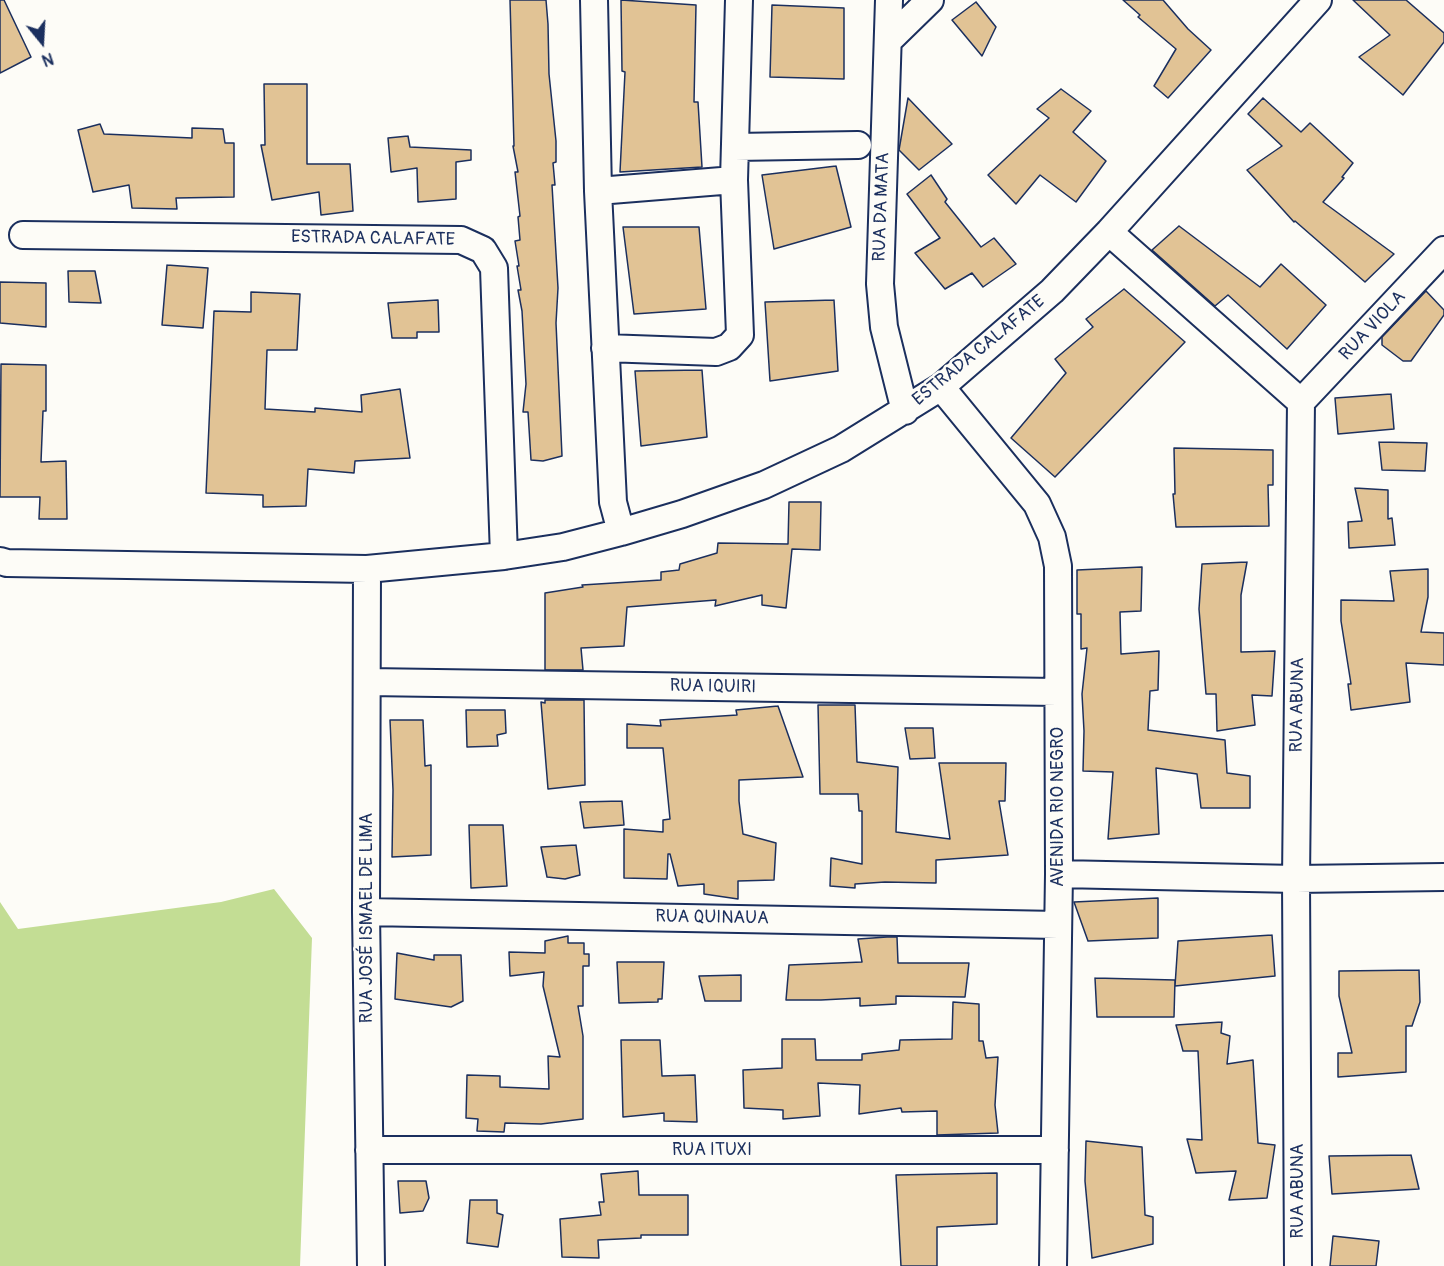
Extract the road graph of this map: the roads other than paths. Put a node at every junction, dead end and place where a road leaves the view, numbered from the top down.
1 (594, 0) edge
2 (739, 0) edge
3 (889, 0) edge
4 (930, 0) edge
5 (1318, 0) edge
6 (888, 41) junction
7 (858, 145) dead end
8 (735, 147) junction
9 (734, 180) junction
10 (598, 191) junction
11 (1108, 232) junction
12 (23, 235) dead end
13 (1444, 250) edge
14 (605, 348) junction
15 (941, 387) junction
16 (1301, 402) junction
17 (905, 411) junction
18 (621, 532) junction
19 (504, 556) junction
20 (2, 563) edge
21 (367, 570) junction
22 (368, 682) junction
23 (1058, 692) junction
24 (1059, 874) junction
25 (1444, 877) edge
26 (1296, 879) junction
27 (366, 912) junction
28 (1058, 925) junction
29 (369, 1150) junction
30 (1055, 1150) junction
31 (371, 1266) edge
32 (1053, 1266) edge
33 (1298, 1266) edge

1 - 10 street
2 - 8 street
3 - 6 street, RUA DA MATA
4 - 6 street
5 - 11 street, ESTRADA CALAFATE
6 - 17 street, RUA DA MATA
7 - 8 street
8 - 9 street
9 - 10 street
9 - 14 street
10 - 14 street
11 - 15 street, ESTRADA CALAFATE
11 - 16 street
12 - 19 street, ESTRADA CALAFATE
13 - 16 street, RUA VIOLA
14 - 18 street
15 - 17 street, ESTRADA CALAFATE
15 - 23 street, AVENIDA RIO NEGRO
16 - 26 street, RUA ABUNA
17 - 18 street, ESTRADA CALAFATE
18 - 19 street, ESTRADA CALAFATE
19 - 21 street, ESTRADA CALAFATE
20 - 21 street, ESTRADA CALAFATE
21 - 22 street, RUA JOSÉ ISMAEL DE LIMA
22 - 23 street, RUA IQUIRI
22 - 27 street, RUA JOSÉ ISMAEL DE LIMA
23 - 24 street, AVENIDA RIO NEGRO
24 - 26 street
24 - 28 street, AVENIDA RIO NEGRO
25 - 26 street
26 - 33 street, RUA ABUNA
27 - 28 street, RUA QUINAUA
27 - 29 street, RUA JOSÉ ISMAEL DE LIMA
28 - 30 street, AVENIDA RIO NEGRO
29 - 30 street, RUA ITUXI
29 - 31 street, RUA JOSÉ ISMAEL DE LIMA
30 - 32 street, AVENIDA RIO NEGRO

